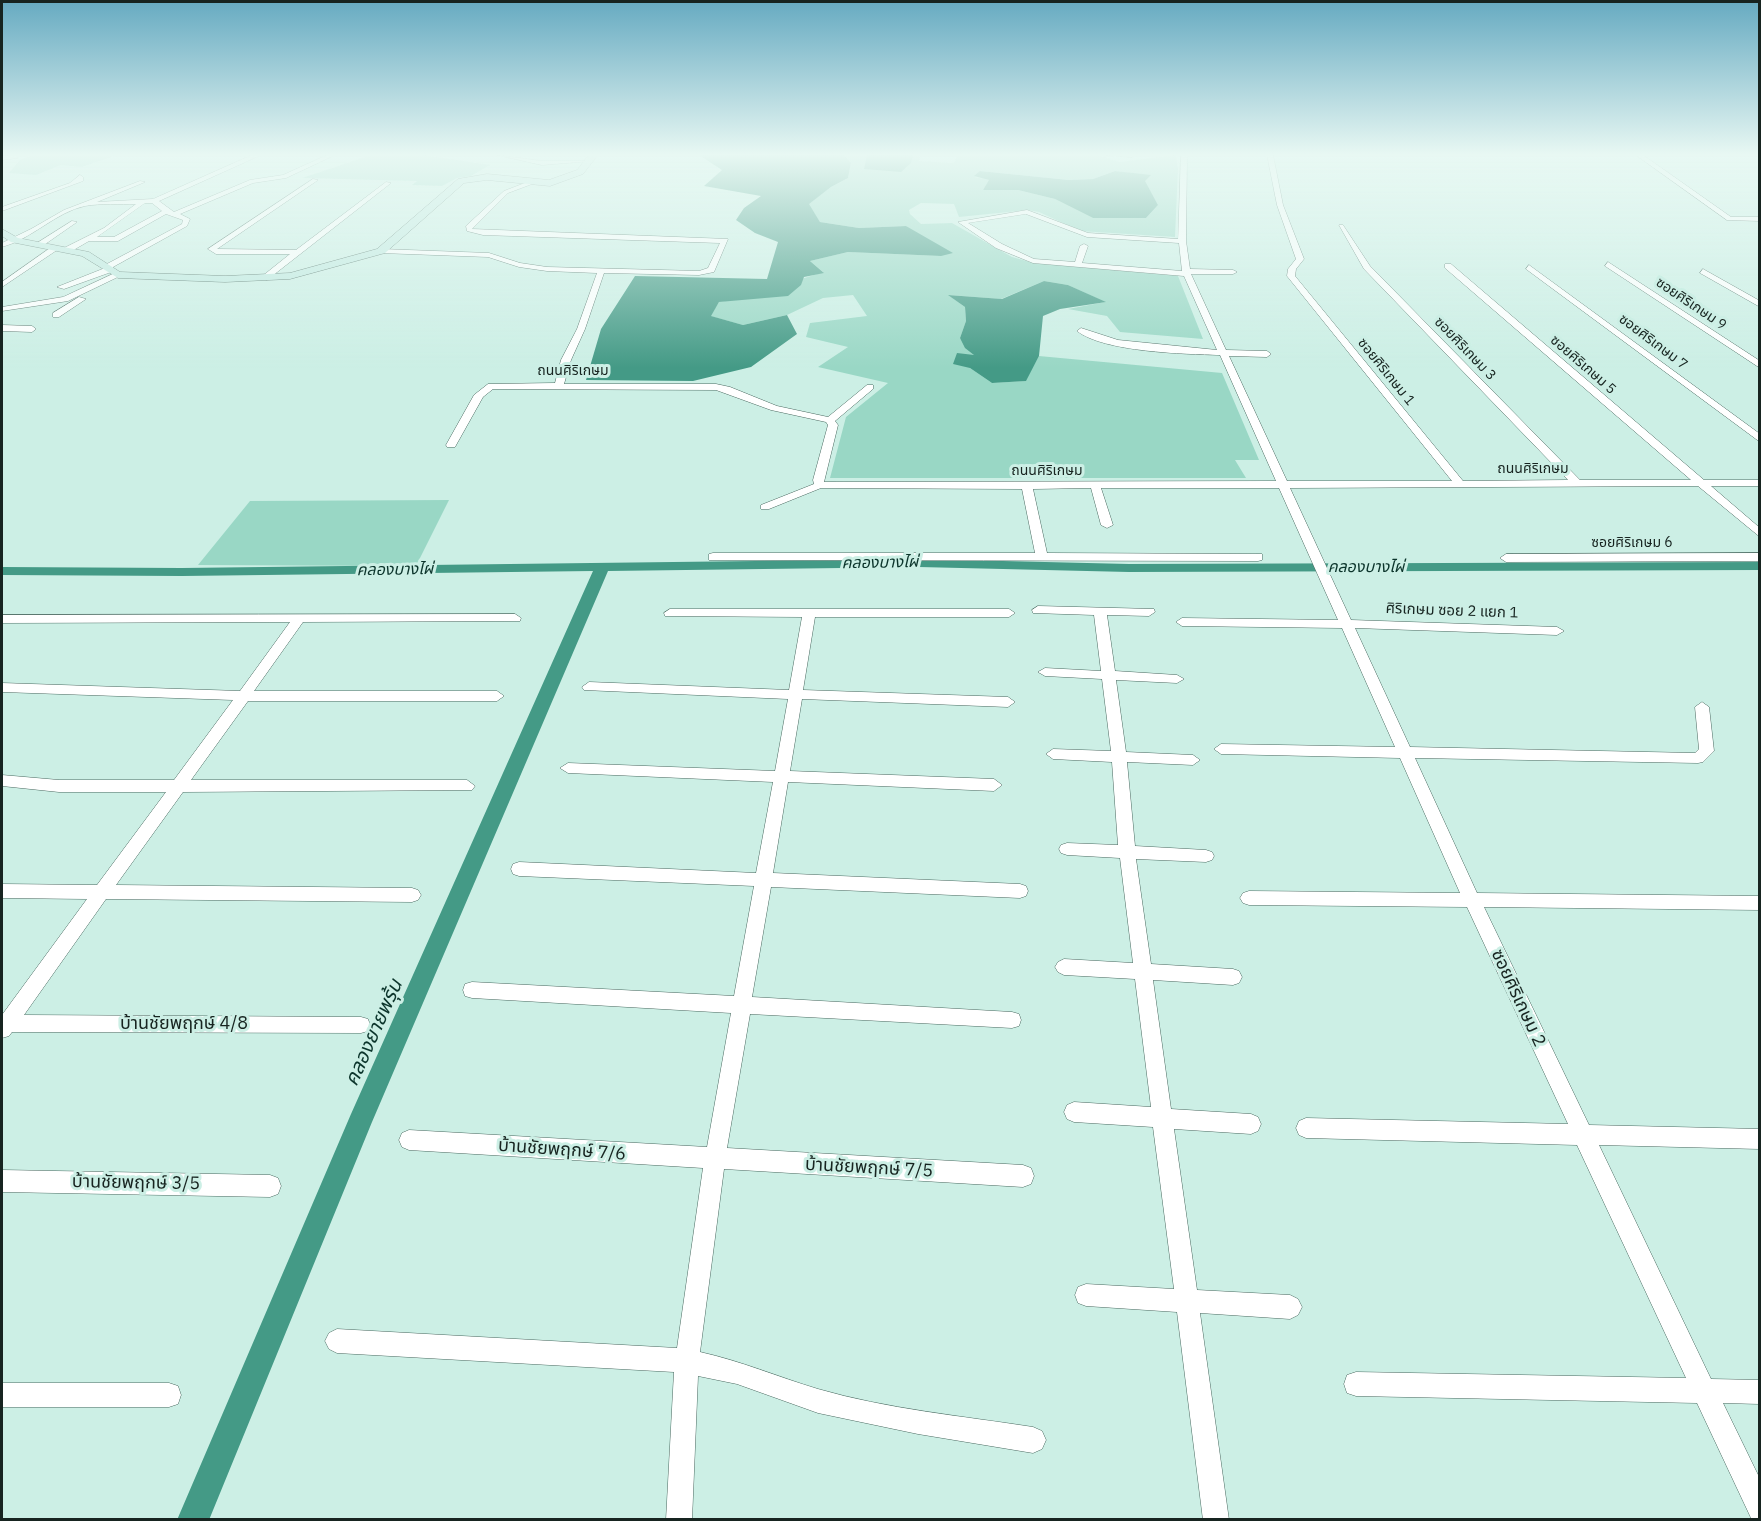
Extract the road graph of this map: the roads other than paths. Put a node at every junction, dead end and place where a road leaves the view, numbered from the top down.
1 (41, 226) edge
2 (68, 226) edge
3 (108, 226) edge
4 (139, 226) edge
5 (181, 226) edge
6 (246, 226) edge
7 (331, 226) edge
8 (410, 226) edge
9 (469, 226) edge
10 (968, 226) edge
11 (1063, 226) edge
12 (1182, 226) edge
13 (1288, 226) edge
14 (1341, 226) dead end
15 (2, 232) edge
16 (88, 239) junction
17 (15, 240) junction
18 (1182, 241) junction
19 (2, 245) edge
20 (38, 245) junction
21 (1084, 246) dead end
22 (62, 249) junction
23 (381, 251) junction
24 (297, 252) junction
25 (417, 253) junction
26 (361, 256) junction
27 (1608, 264) dead end
28 (1077, 266) junction
29 (1448, 266) dead end
30 (1529, 267) dead end
31 (112, 270) junction
32 (601, 271) junction
33 (1703, 271) dead end
34 (1233, 272) dead end
35 (1186, 273) junction
36 (264, 278) junction
37 (2, 285) edge
38 (61, 287) dead end
39 (80, 292) junction
40 (1760, 305) edge
41 (2, 309) edge
42 (14, 309) junction
43 (56, 315) dead end
44 (2, 317) edge
45 (2, 328) edge
46 (32, 329) dead end
47 (1081, 331) dead end
48 (1222, 353) junction
49 (1267, 354) dead end
50 (1760, 365) edge
51 (559, 385) junction
52 (870, 387) dead end
53 (830, 420) junction
54 (1760, 439) edge
55 (451, 445) dead end
56 (1700, 483) junction
57 (1760, 483) edge
58 (1284, 484) junction
59 (1460, 484) junction
60 (1578, 484) junction
61 (820, 485) junction
62 (1095, 485) junction
63 (1027, 486) junction
64 (765, 507) dead end
65 (1107, 525) dead end
66 (1760, 534) edge
67 (1042, 556) junction
68 (713, 557) dead end
69 (1258, 557) dead end
70 (1760, 557) edge
71 (1506, 558) dead end
72 (1038, 610) dead end
73 (1100, 612) junction
74 (1149, 612) dead end
75 (670, 613) dead end
76 (1009, 613) dead end
77 (809, 615) junction
78 (300, 618) junction
79 (515, 618) dead end
80 (2, 619) edge
81 (1182, 622) dead end
82 (1347, 624) junction
83 (1557, 631) dead end
84 (1045, 672) dead end
85 (1109, 675) junction
86 (1177, 679) dead end
87 (2, 687) edge
88 (589, 687) dead end
89 (243, 696) junction
90 (497, 696) dead end
91 (797, 696) junction
92 (1008, 702) dead end
93 (1702, 707) dead end
94 (1221, 749) dead end
95 (1053, 753) dead end
96 (1406, 753) junction
97 (1119, 758) junction
98 (1193, 760) dead end
99 (568, 768) dead end
100 (780, 776) junction
101 (2, 780) edge
102 (994, 785) dead end
103 (178, 786) junction
104 (467, 786) dead end
105 (1067, 849) dead end
106 (1127, 852) junction
107 (1206, 856) dead end
108 (519, 868) dead end
109 (762, 879) junction
110 (2, 891) edge
111 (1020, 891) dead end
112 (100, 894) junction
113 (412, 895) dead end
114 (1249, 898) dead end
115 (1472, 900) junction
116 (1760, 903) edge
117 (1064, 967) dead end
118 (1143, 972) junction
119 (1233, 977) dead end
120 (472, 990) dead end
121 (741, 1005) junction
122 (1012, 1020) dead end
123 (3, 1025) edge
124 (361, 1025) dead end
125 (1074, 1112) dead end
126 (1162, 1118) junction
127 (1251, 1124) dead end
128 (1306, 1128) dead end
129 (1582, 1134) junction
130 (1760, 1139) edge
131 (409, 1140) dead end
132 (715, 1160) junction
133 (1023, 1176) dead end
134 (2, 1181) edge
135 (270, 1186) dead end
136 (1086, 1295) dead end
137 (1187, 1301) junction
138 (1290, 1307) dead end
139 (337, 1341) dead end
140 (687, 1361) junction
141 (1356, 1384) dead end
142 (1704, 1391) junction
143 (1760, 1392) edge
144 (2, 1395) edge
145 (169, 1395) dead end
146 (1033, 1440) dead end
147 (1760, 1509) edge
148 (679, 1520) edge
149 (1216, 1520) edge

1 - 17 street
2 - 20 street
3 - 16 street
4 - 16 street
5 - 31 street
6 - 24 street
7 - 24 street
8 - 23 street
9 - 32 street
10 - 28 street
11 - 18 street
12 - 18 street, ซอยศิริเกษม 2
13 - 59 street, ซอยศิริเกษม 1
14 - 60 street, ซอยศิริเกษม 3
15 - 17 street
16 - 22 street
17 - 19 street
17 - 20 street
18 - 35 street, ซอยศิริเกษม 2
20 - 22 street
21 - 28 street
22 - 31 street
22 - 37 street
23 - 25 street
23 - 26 street
24 - 36 street
25 - 26 street
25 - 32 street
26 - 36 street
27 - 50 street, ซอยศิริเกษม 9
28 - 35 street
29 - 56 street, ซอยศิริเกษม 5
30 - 54 street, ซอยศิริเกษม 7
31 - 36 street
31 - 38 street
31 - 39 street
32 - 51 street
33 - 40 street
34 - 35 street
35 - 48 street, ซอยศิริเกษม 2
39 - 42 street
39 - 43 street
41 - 42 street
42 - 44 street
45 - 46 street
47 - 48 street
48 - 49 street
48 - 58 street, ซอยศิริเกษม 2
51 - 53 street, ถนนศิริเกษม
51 - 55 street, ถนนศิริเกษม
52 - 53 street
53 - 61 street
56 - 57 street, ถนนศิริเกษม
56 - 60 street, ถนนศิริเกษม
56 - 66 street, ซอยศิริเกษม 5
58 - 59 street, ถนนศิริเกษม
58 - 62 street, ถนนศิริเกษม
58 - 82 street, ซอยศิริเกษม 2
59 - 60 street, ถนนศิริเกษม
61 - 63 street, ถนนศิริเกษม
61 - 64 street
62 - 63 street, ถนนศิริเกษม
62 - 65 street
63 - 67 street
67 - 68 street
67 - 69 street
70 - 71 street, ซอยศิริเกษม 6
72 - 73 street
73 - 74 street
73 - 85 street
75 - 77 street
76 - 77 street
77 - 91 street
78 - 79 street
78 - 80 street
78 - 89 street
81 - 82 street, ศิริเกษม ซอย 2 แยก 1
82 - 83 street, ศิริเกษม ซอย 2 แยก 1
82 - 96 street, ซอยศิริเกษม 2
84 - 85 street
85 - 86 street
85 - 97 street
87 - 89 street
88 - 91 street
89 - 90 street
89 - 103 street
91 - 92 street
91 - 100 street
93 - 96 street
94 - 96 street
95 - 97 street
96 - 115 street, ซอยศิริเกษม 2
97 - 98 street
97 - 106 street
99 - 100 street
100 - 102 street
100 - 109 street
101 - 103 street
103 - 104 street
103 - 112 street
105 - 106 street
106 - 107 street
106 - 118 street
108 - 109 street
109 - 111 street
109 - 121 street
110 - 112 street
112 - 113 street
112 - 123 street
114 - 115 street
115 - 116 street
115 - 129 street, ซอยศิริเกษม 2
117 - 118 street
118 - 119 street
118 - 126 street
120 - 121 street
121 - 122 street
121 - 132 street
123 - 124 street, บ้านชัยพฤกษ์ 4/8
125 - 126 street
126 - 127 street
126 - 137 street
128 - 129 street
129 - 130 street
129 - 142 street, ซอยศิริเกษม 2
131 - 132 street, บ้านชัยพฤกษ์ 7/6
132 - 133 street, บ้านชัยพฤกษ์ 7/5
132 - 140 street
134 - 135 street, บ้านชัยพฤกษ์ 3/5
136 - 137 street
137 - 138 street
137 - 149 street
139 - 140 street
140 - 146 street
140 - 148 street
141 - 142 street
142 - 143 street
142 - 147 street, ซอยศิริเกษม 2
144 - 145 street

